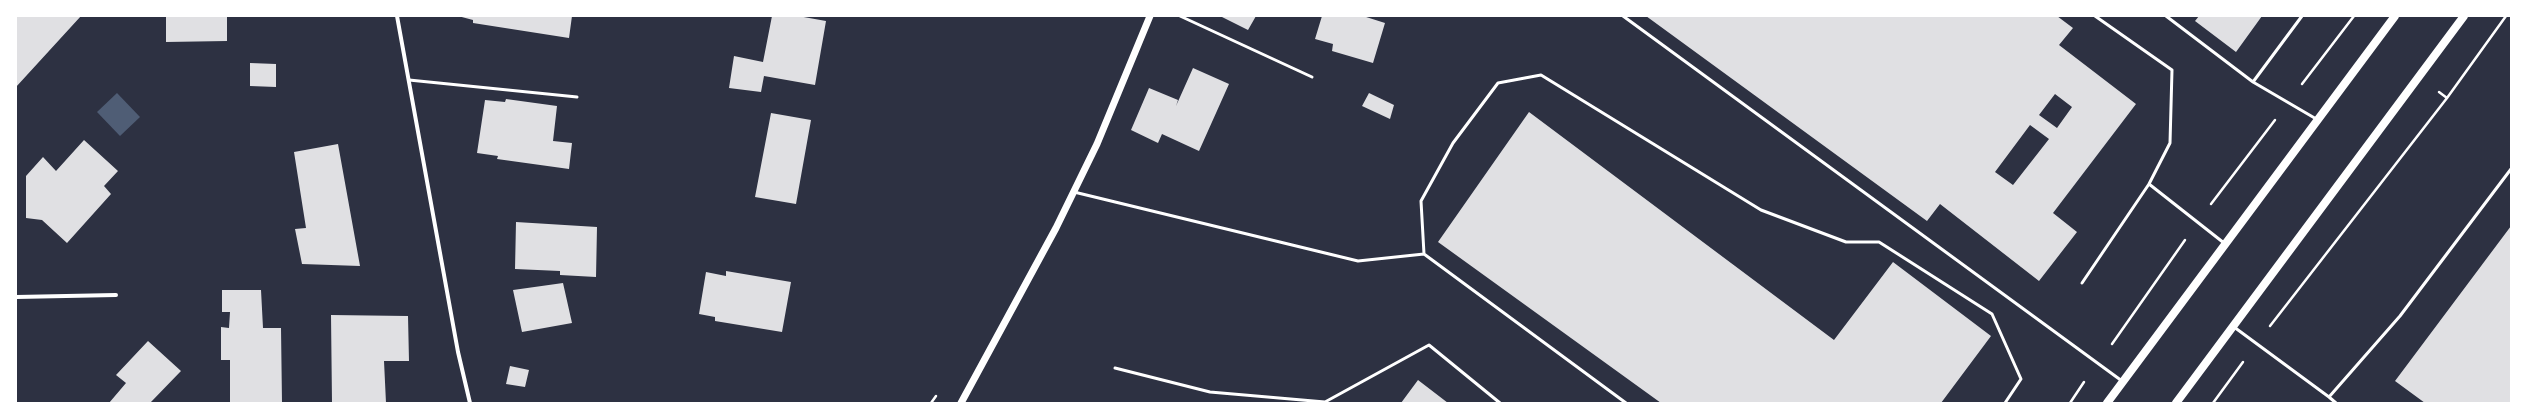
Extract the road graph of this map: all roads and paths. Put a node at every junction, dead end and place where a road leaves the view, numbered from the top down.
1 (397, 16) edge
2 (1150, 16) edge
3 (1180, 16) edge
4 (1623, 16) edge
5 (2095, 16) edge
6 (2166, 16) edge
7 (2302, 16) edge
8 (2395, 16) edge
9 (2464, 16) edge
10 (2506, 16) edge
11 (1312, 77) dead end
12 (409, 80) junction
13 (2253, 82) junction
14 (577, 97) dead end
15 (2318, 120) junction
16 (2511, 169) edge
17 (2149, 184) junction
18 (1074, 192) junction
19 (2226, 244) junction
20 (1424, 254) junction
21 (2082, 283) dead end
22 (116, 295) dead end
23 (16, 298) edge
24 (2233, 326) junction
25 (2256, 344) junction
26 (1115, 368) dead end
27 (2123, 382) junction
28 (2329, 397) junction
29 (470, 403) edge
30 (961, 403) edge
31 (1500, 403) edge
32 (1626, 403) edge
33 (2005, 403) edge
34 (2107, 403) edge
35 (2176, 403) edge
36 (2213, 403) edge
37 (2336, 403) edge

1 - 12 street
2 - 18 street
3 - 11 lane
4 - 27 lane
5 - 17 lane
6 - 13 lane
7 - 13 lane
8 - 15 main road
9 - 24 main road
10 - 25 path
12 - 14 lane
12 - 29 street
13 - 15 lane
15 - 19 main road
16 - 28 lane
17 - 19 lane
17 - 21 lane
18 - 20 lane
18 - 30 street
19 - 27 main road
20 - 32 lane
20 - 33 lane
22 - 23 street
24 - 25 lane
24 - 35 main road
25 - 28 lane
25 - 36 path
26 - 31 lane
27 - 34 main road
28 - 37 lane

